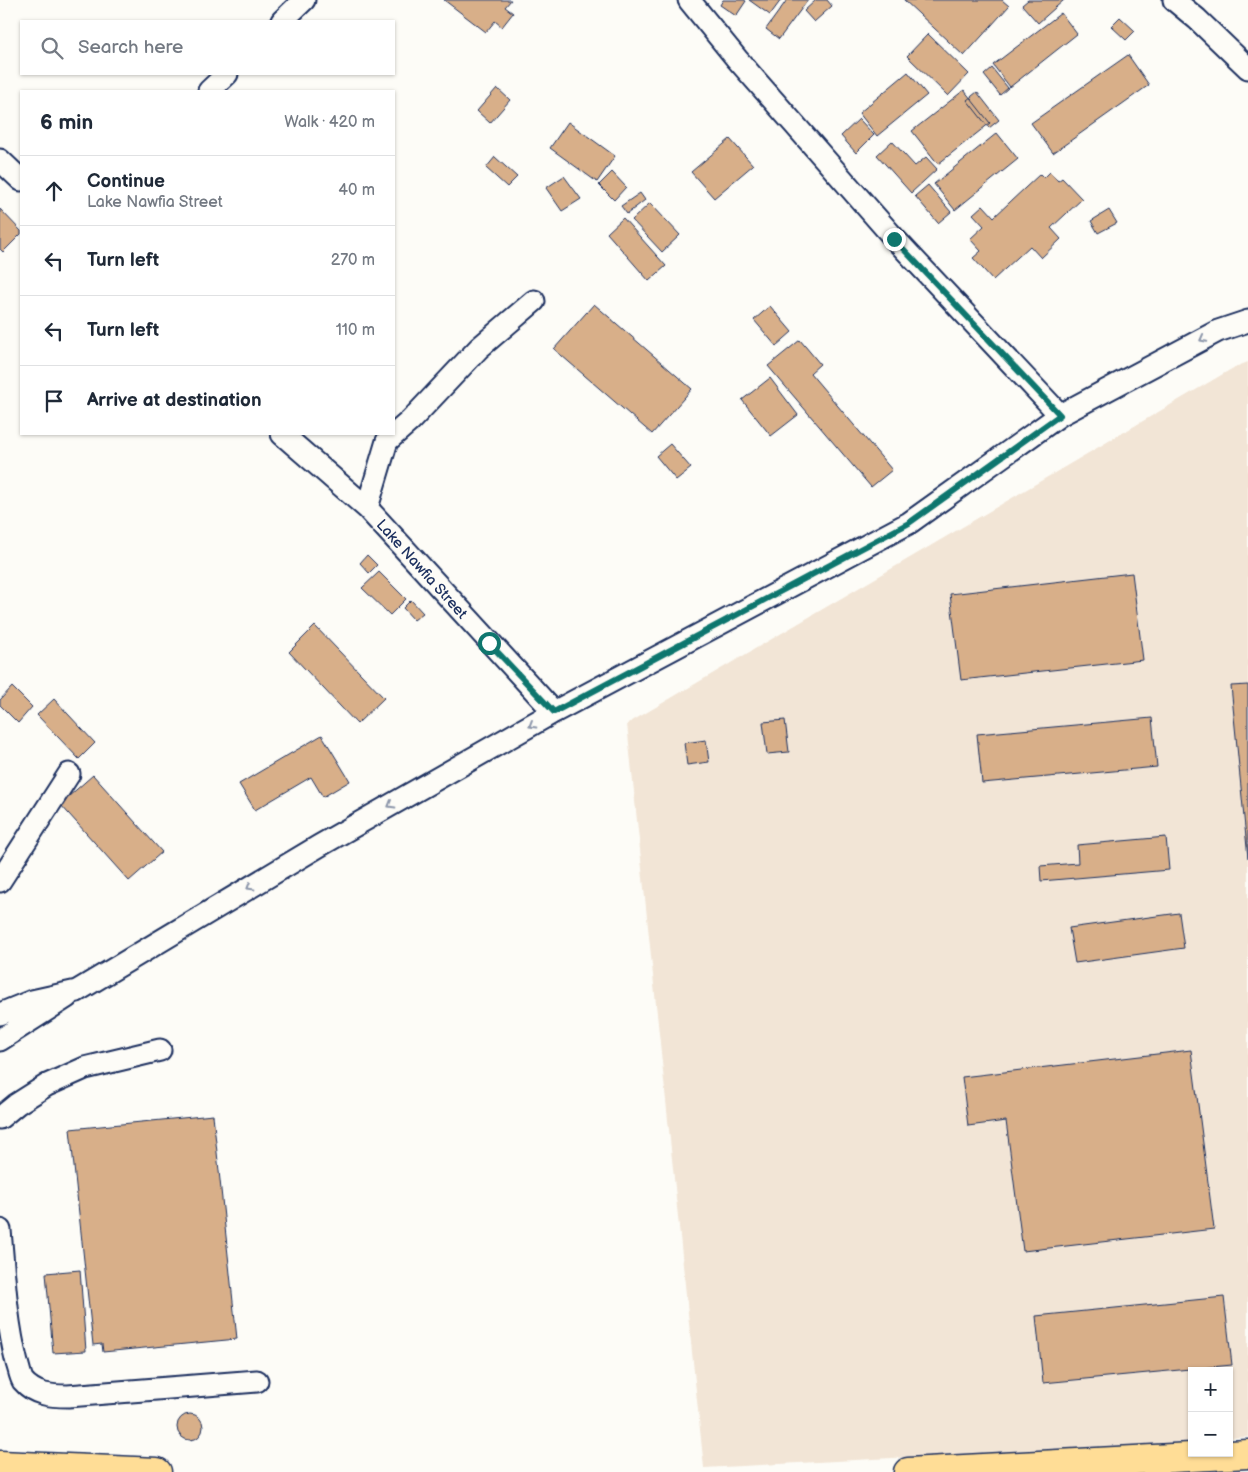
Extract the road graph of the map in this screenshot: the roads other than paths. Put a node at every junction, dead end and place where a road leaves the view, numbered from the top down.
1 (304, 0) edge
2 (689, 0) edge
3 (1174, 0) edge
4 (283, 20) edge
5 (1248, 68) edge
6 (226, 75) edge
7 (210, 90) edge
8 (0, 160) edge
9 (20, 179) edge
10 (534, 301) dead end
11 (1248, 321) edge
12 (1060, 415) junction
13 (395, 434) edge
14 (283, 435) edge
15 (394, 435) edge
16 (367, 508) junction
17 (554, 712) junction
18 (69, 774) dead end
19 (0, 880) edge
20 (77, 991) junction
21 (0, 1014) edge
22 (0, 1040) edge
23 (160, 1050) dead end
24 (0, 1118) edge
25 (0, 1230) edge
26 (3, 1310) edge
27 (257, 1381) dead end
28 (1248, 1454) edge
29 (0, 1465) edge
30 (157, 1472) edge
31 (908, 1472) edge
32 (1240, 1472) edge
33 (1248, 1472) edge

1 - 4 street
2 - 12 street
3 - 5 street
6 - 7 street
8 - 9 street
10 - 13 street
11 -> 12 street
12 - 17 street
14 - 16 street, Lake Nawfia Street
15 - 16 street
16 - 17 street, Lake Nawfia Street
17 -> 20 street
18 - 19 street
20 - 21 street
20 - 22 street
23 - 24 street
25 - 26 street
26 - 27 street
28 - 31 main road
29 - 30 main road
32 - 33 main road

